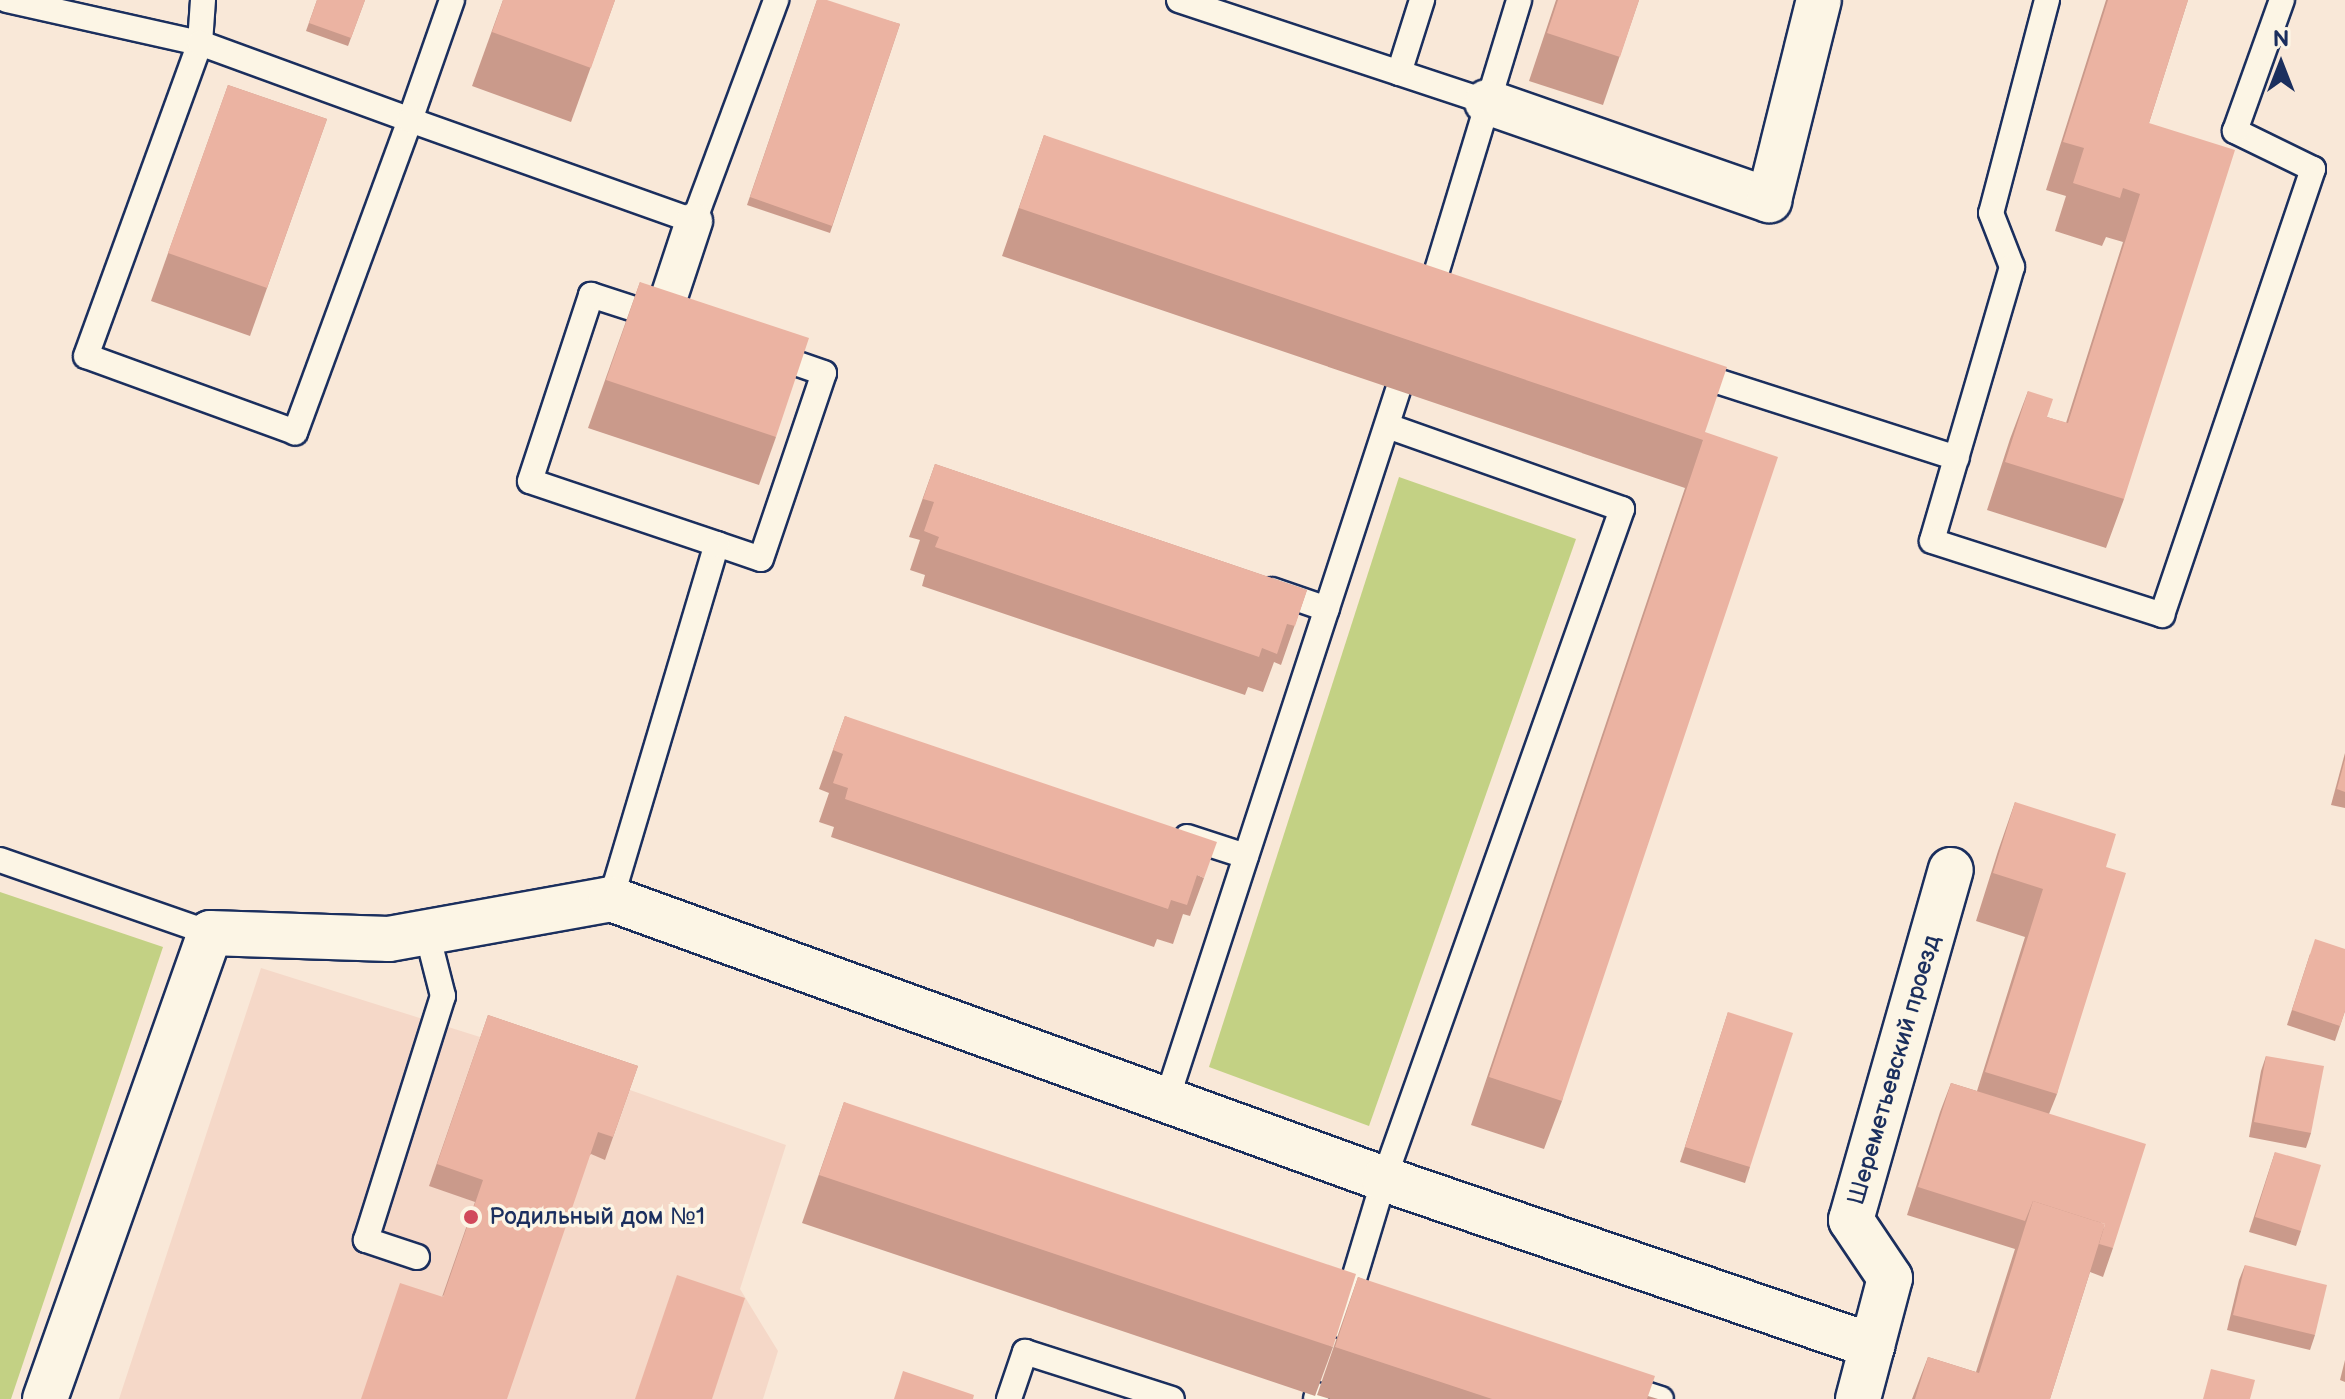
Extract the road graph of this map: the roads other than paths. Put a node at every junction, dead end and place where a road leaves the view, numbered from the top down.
1 (7, 0) edge
2 (203, 0) edge
3 (452, 0) edge
4 (776, 0) edge
5 (1179, 0) edge
6 (1422, 0) edge
7 (1519, 0) edge
8 (1819, 0) edge
9 (2047, 0) edge
10 (2282, 0) edge
11 (200, 43) junction
12 (1399, 73) junction
13 (1487, 102) junction
14 (410, 120) junction
15 (694, 221) junction
16 (1401, 279) edge
17 (1431, 289) junction
18 (1461, 299) edge
19 (1422, 317) edge
20 (675, 322) joint
21 (741, 344) edge
22 (1668, 365) edge
23 (1398, 390) edge
24 (1387, 426) junction
25 (1957, 458) junction
26 (717, 544) junction
27 (1254, 584) edge
28 (1327, 609) junction
29 (1157, 827) edge
30 (1246, 856) junction
31 (0, 860) edge
32 (1951, 870) dead end
33 (611, 899) junction
34 (210, 933) junction
35 (427, 933) junction
36 (1166, 1102) junction
37 (1384, 1179) junction
38 (417, 1257) dead end
39 (1317, 1288) edge
40 (1347, 1298) junction
41 (1377, 1308) edge
42 (1340, 1325) edge
43 (1872, 1346) junction
44 (1601, 1380) edge
45 (45, 1399) edge
46 (1009, 1399) edge
47 (1172, 1399) edge
48 (1661, 1399) edge
49 (1858, 1399) edge

1 - 11 lane
2 - 11 lane
3 - 14 lane
4 - 15 lane
5 - 12 lane
6 - 12 lane
7 - 13 lane
8 - 13 street
9 - 25 lane
10 - 25 lane
11 - 14 lane
11 - 14 lane
12 - 13 lane
13 - 17 lane
14 - 15 lane
15 - 20 street
16 - 17 lane
17 - 18 lane
17 - 19 lane
20 - 26 lane
21 - 26 lane
22 - 25 lane
23 - 24 lane
24 - 28 lane
24 - 37 lane
26 - 33 lane
27 - 28 lane
28 - 30 lane
29 - 30 lane
30 - 36 lane
31 - 34 lane
32 - 43 street, Шереметьевский проезд
33 - 35 street
33 - 36 street
34 - 35 street
34 - 45 street
35 - 38 lane
36 - 37 street
37 - 40 lane
37 - 43 street
39 - 40 lane
40 - 41 lane
40 - 42 lane
43 - 49 street, Шереметьевский проезд
44 - 48 lane
46 - 47 lane

